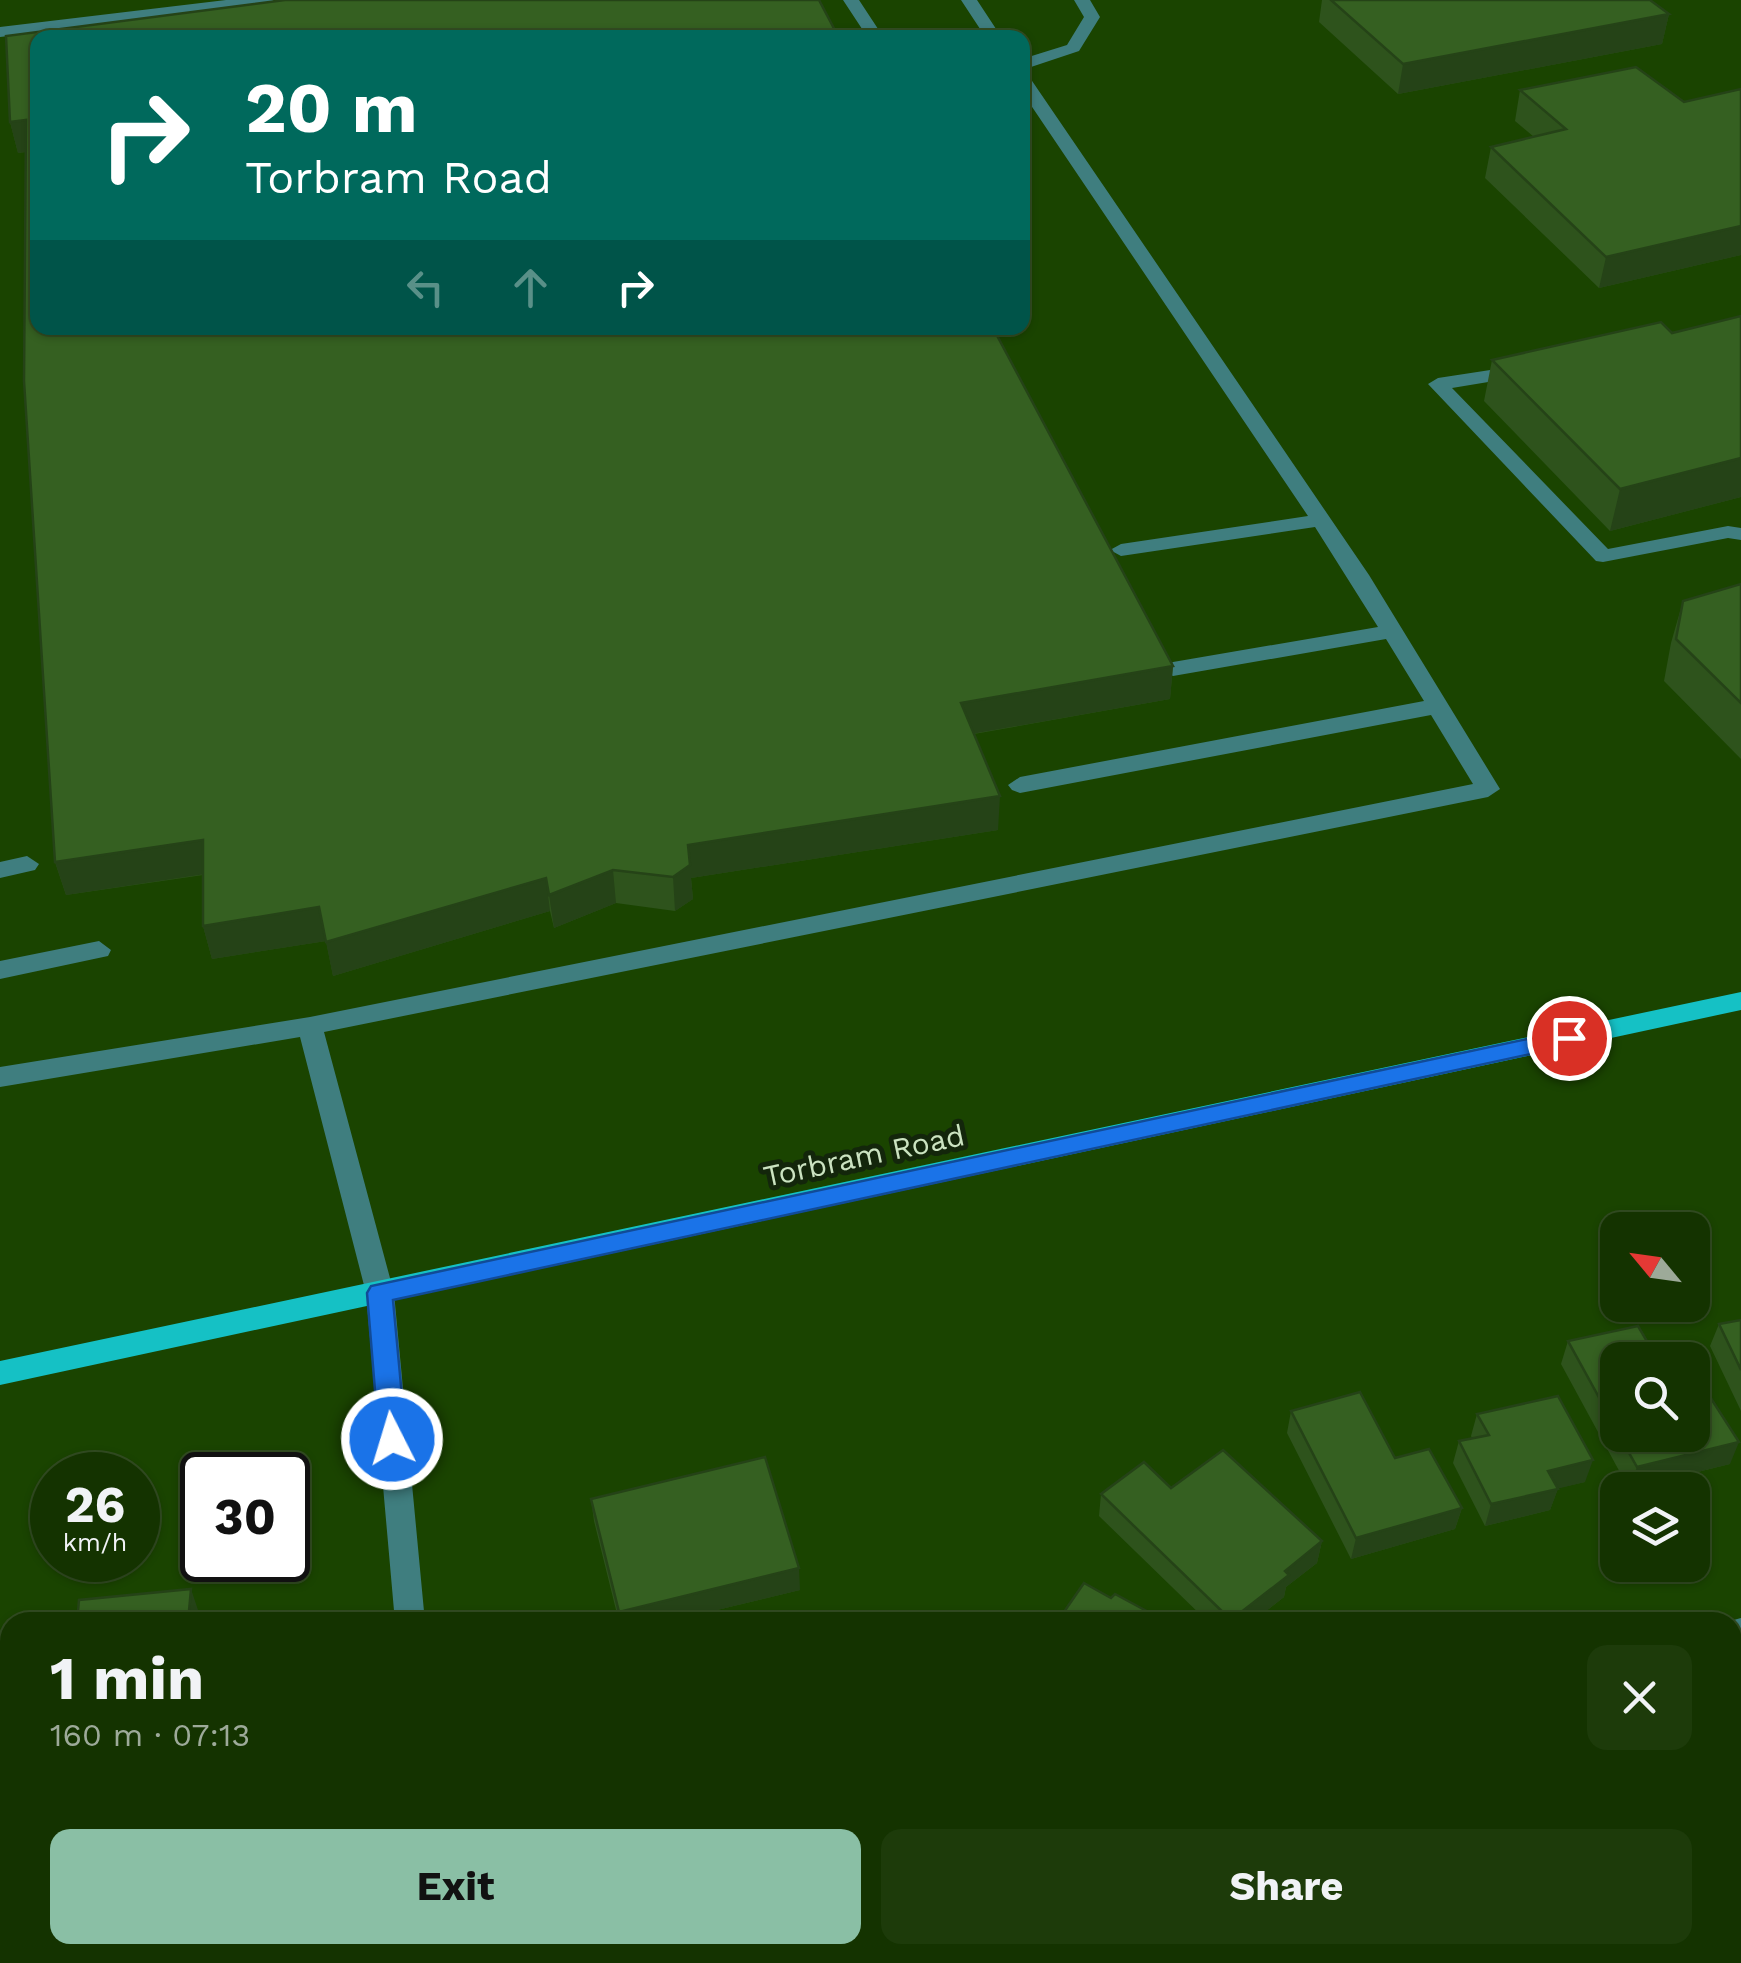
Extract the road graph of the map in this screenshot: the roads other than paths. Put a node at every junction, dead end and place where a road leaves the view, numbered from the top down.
1 (266, 0) edge
2 (851, 0) edge
3 (968, 0) edge
4 (1082, 0) edge
5 (871, 30) edge
6 (989, 30) edge
7 (0, 32) edge
8 (1030, 62) edge
9 (1030, 92) edge
10 (1552, 366) edge
11 (1321, 520) junction
12 (1741, 534) edge
13 (1121, 550) dead end
14 (1392, 631) junction
15 (1173, 669) edge
16 (1438, 706) junction
17 (1020, 785) dead end
18 (27, 864) dead end
19 (0, 870) edge
20 (99, 950) dead end
21 (0, 970) edge
22 (1741, 1002) edge
23 (310, 1026) junction
24 (0, 1077) edge
25 (380, 1293) junction
26 (0, 1373) edge
27 (409, 1612) edge

1 - 7 street
2 - 5 street
3 - 6 street
4 - 8 street
9 - 11 street
10 - 12 street
11 - 13 street
11 - 14 street
14 - 15 street
14 - 16 street
16 - 17 street
16 - 23 street
18 - 19 street
20 - 21 street
22 - 25 main road, Torbram Road
23 - 24 street
23 - 25 street
25 - 26 main road, Torbram Road
25 - 27 street

